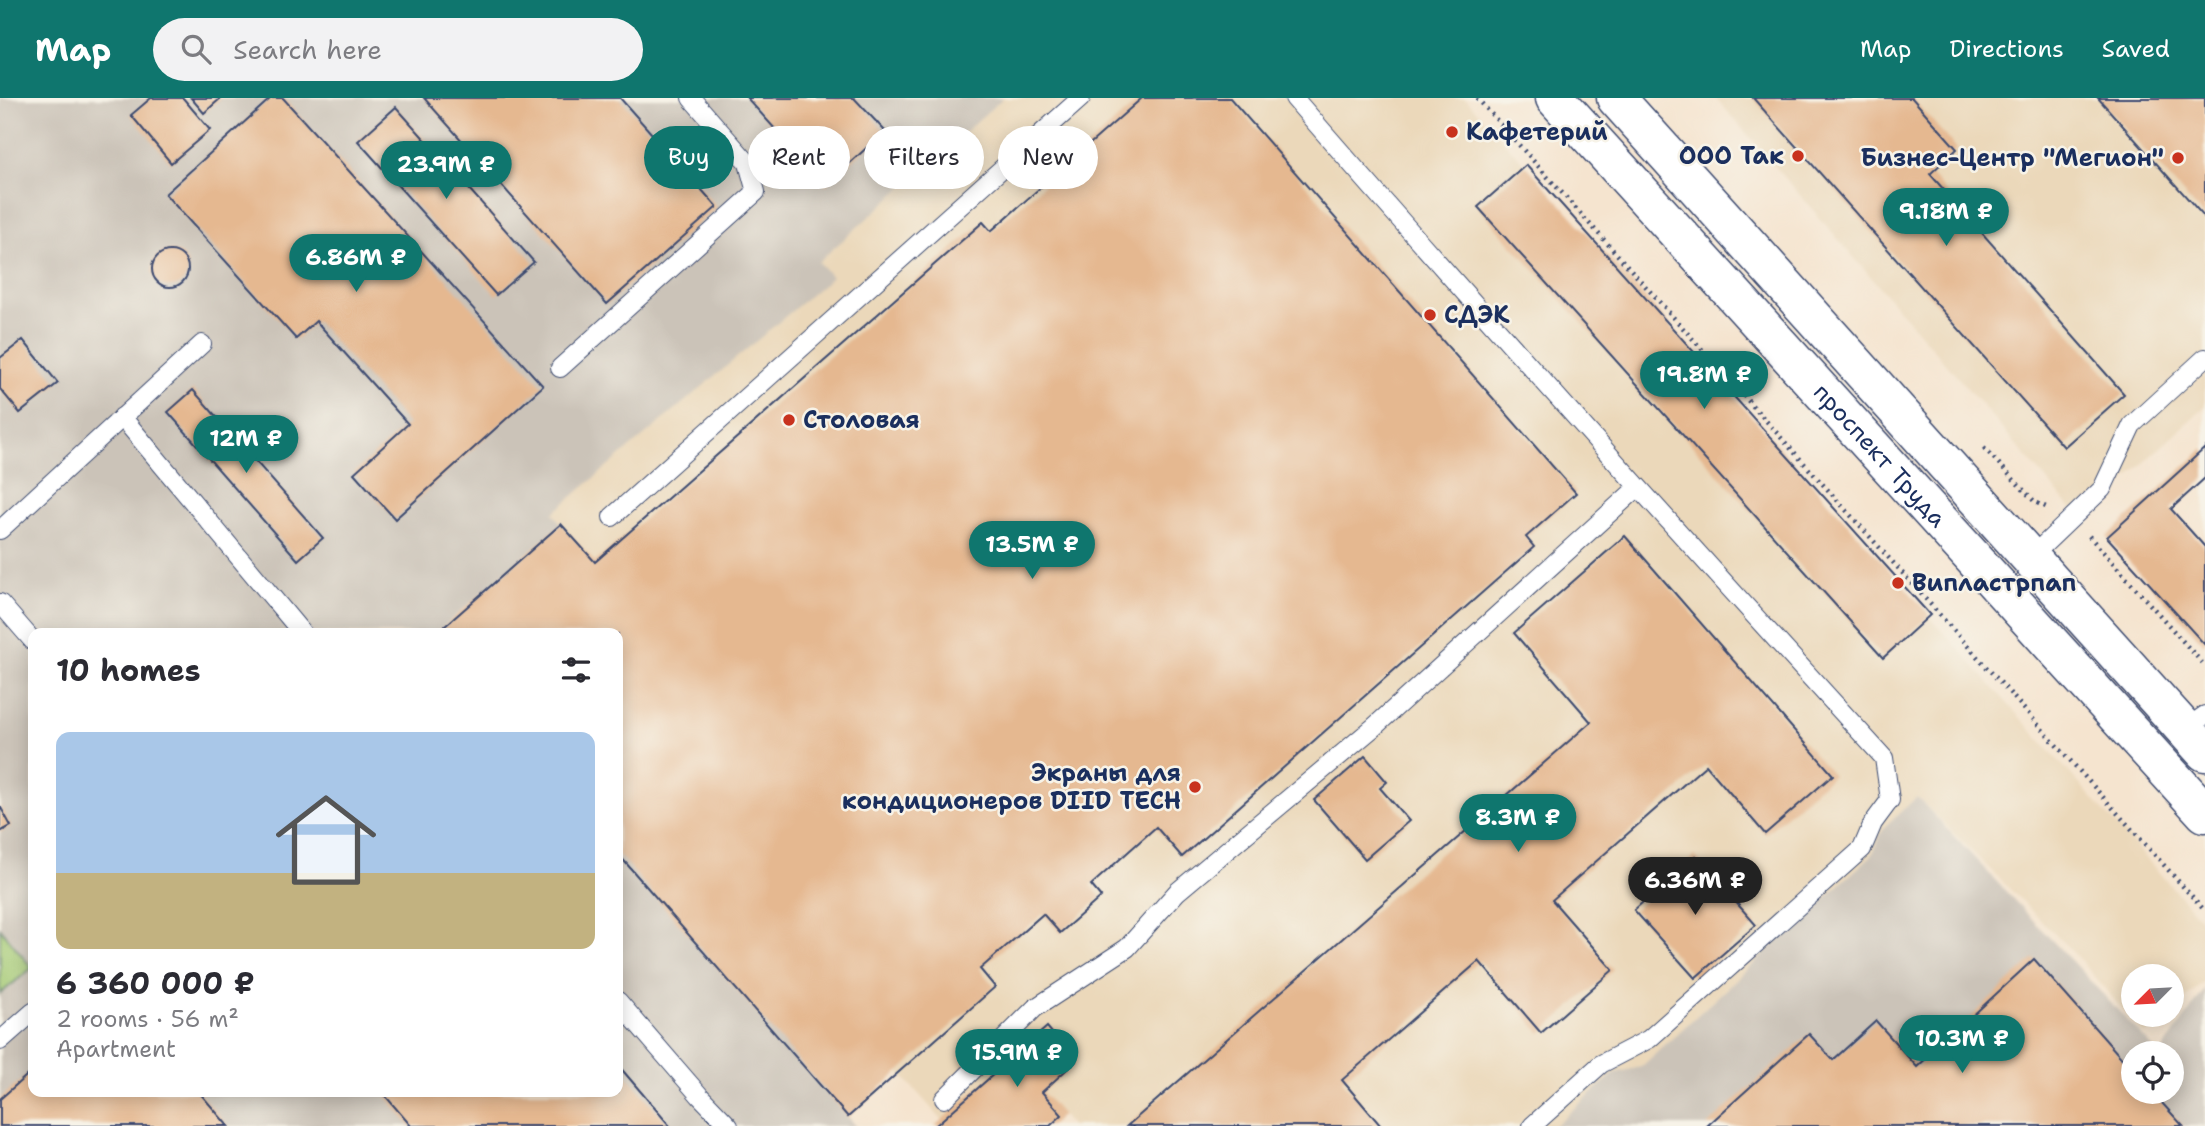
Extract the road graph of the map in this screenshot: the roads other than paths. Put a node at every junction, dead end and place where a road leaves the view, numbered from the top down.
1 (691, 98) edge
2 (1081, 98) edge
3 (1294, 98) edge
4 (1555, 98) edge
5 (1630, 107) edge
6 (202, 344) dead end
7 (2205, 358) edge
8 (560, 368) dead end
9 (122, 417) junction
10 (1637, 488) junction
11 (612, 517) dead end
12 (0, 530) edge
13 (2030, 558) junction
14 (0, 603) edge
15 (298, 628) edge
16 (28, 635) edge
17 (2198, 732) edge
18 (2153, 756) junction
19 (2205, 813) edge
20 (623, 1007) edge
21 (28, 1016) edge
22 (0, 1041) edge
23 (944, 1099) dead end
24 (729, 1126) edge
25 (1532, 1126) edge

1 - 8 lane
2 - 11 lane
3 - 10 lane
4 - 18 main road, проспект Труда
5 - 13 main road, проспект Труда
6 - 9 lane
7 - 13 lane
9 - 12 lane
9 - 15 lane
10 - 23 lane
10 - 25 lane
13 - 17 main road, проспект Труда
14 - 16 lane
17 - 18 main road
18 - 19 main road, проспект Труда
20 - 24 lane
21 - 22 lane

